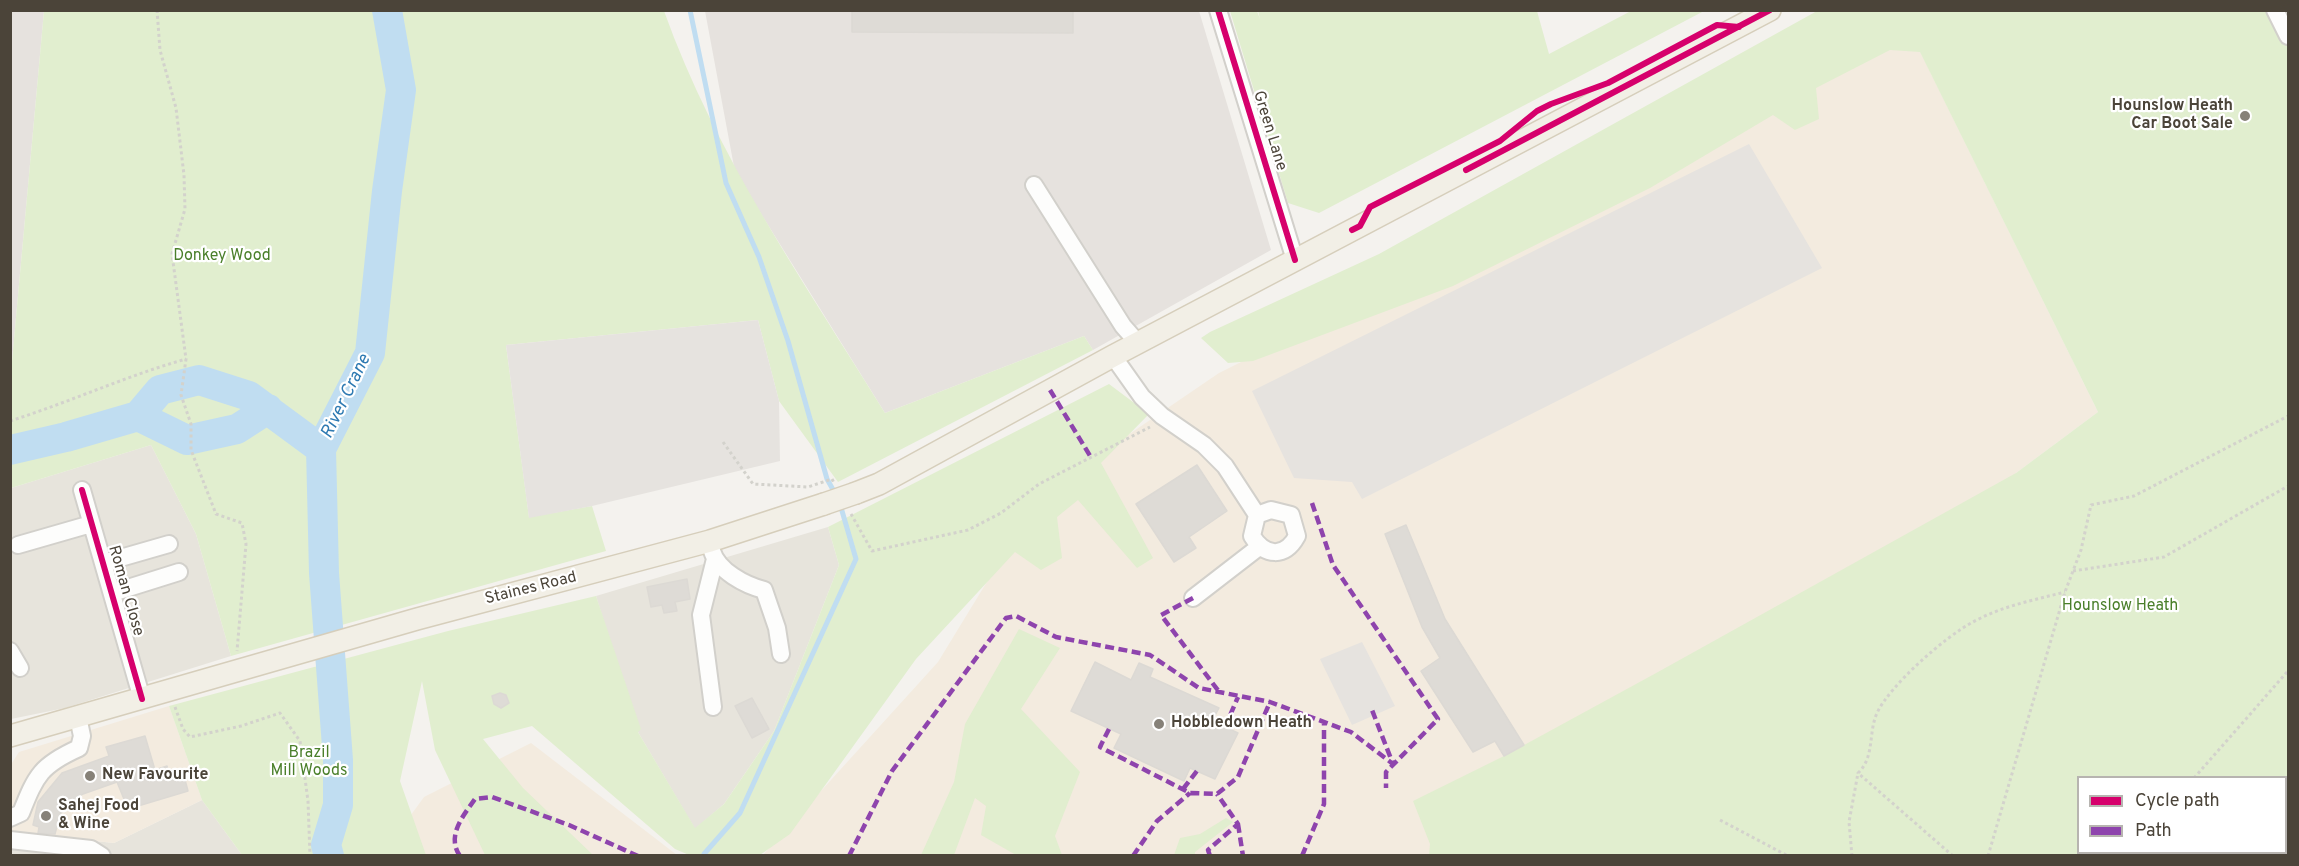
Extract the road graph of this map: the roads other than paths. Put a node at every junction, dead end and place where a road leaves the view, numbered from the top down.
1 (1218, 10) edge
2 (1770, 10) edge
3 (2275, 10) edge
4 (2289, 36) edge
5 (1034, 185) dead end
6 (1295, 260) junction
7 (1138, 343) junction
8 (1113, 356) junction
9 (82, 490) dead end
10 (1257, 515) junction
11 (91, 524) junction
12 (169, 544) dead end
13 (18, 545) dead end
14 (1259, 547) junction
15 (712, 550) junction
16 (103, 562) junction
17 (179, 572) dead end
18 (112, 593) junction
19 (1192, 598) dead end
20 (10, 651) edge
21 (781, 654) dead end
22 (20, 668) dead end
23 (142, 699) junction
24 (713, 707) dead end
25 (78, 717) junction
26 (10, 736) edge
27 (10, 818) edge
28 (10, 840) edge
29 (102, 855) edge

1 - 6 street, Green Lane
2 - 6 main road, Staines Road
3 - 4 street
5 - 7 street
6 - 7 main road, Staines Road
7 - 8 main road, Staines Road
8 - 10 street
8 - 15 main road, Staines Road, bridge
9 - 11 street, Roman Close
10 - 14 street
10 - 14 street
11 - 13 street
11 - 16 street, Roman Close
12 - 16 street
14 - 19 street
15 - 21 street
15 - 23 main road, Staines Road
15 - 24 street
16 - 18 street, Roman Close
17 - 18 street
18 - 23 street, Roman Close
20 - 22 street
23 - 25 main road
25 - 26 main road
25 - 27 street
28 - 29 street

